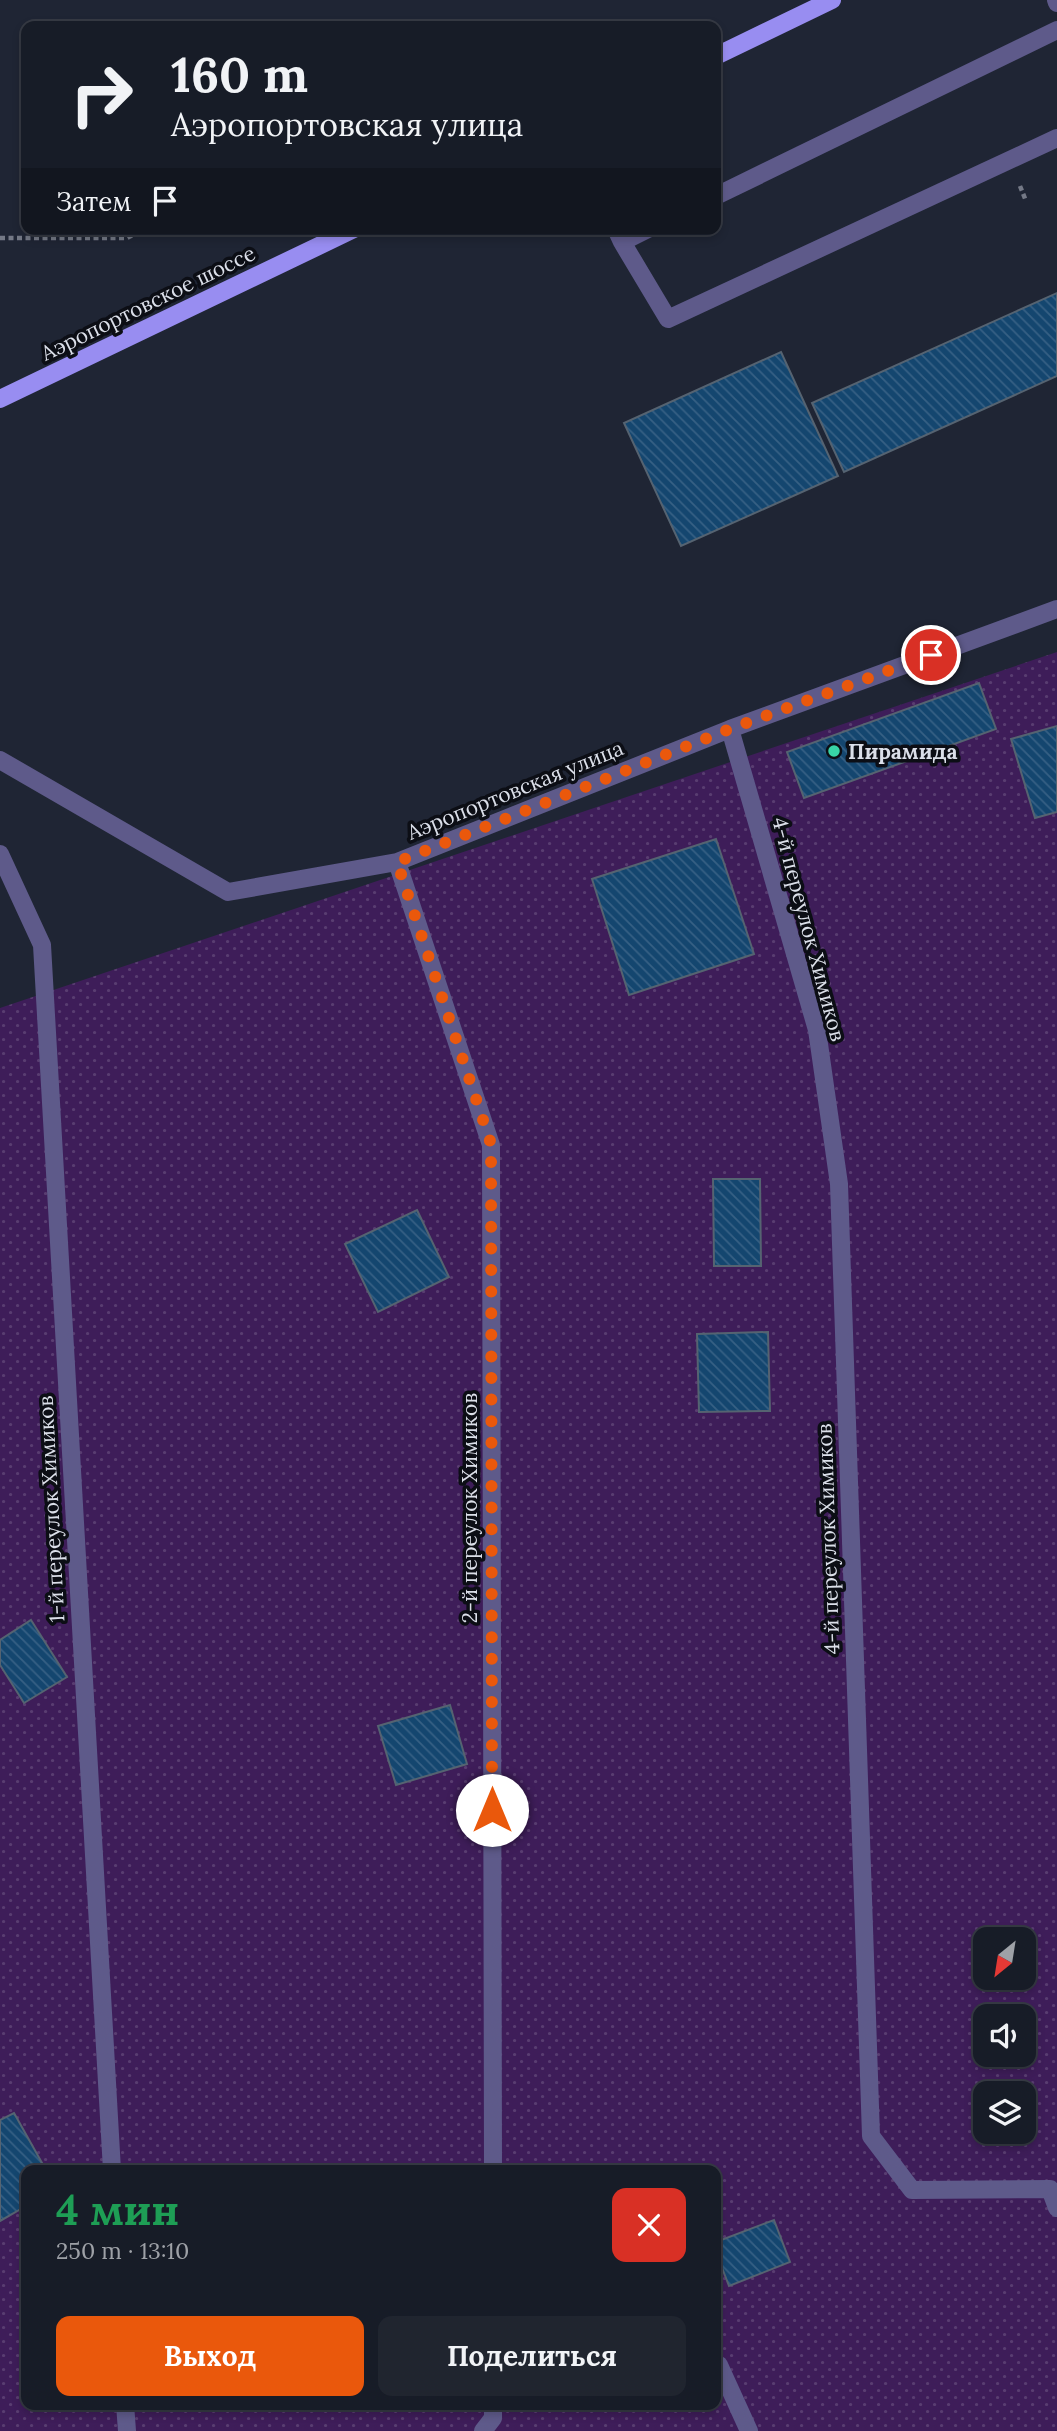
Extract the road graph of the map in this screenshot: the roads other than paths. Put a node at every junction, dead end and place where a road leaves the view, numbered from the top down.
1 (832, 0) edge
2 (1057, 30) edge
3 (721, 54) edge
4 (1057, 138) edge
5 (721, 194) edge
6 (342, 235) edge
7 (619, 236) edge
8 (0, 399) edge
9 (1057, 608) edge
10 (730, 729) junction
11 (0, 760) edge
12 (0, 853) edge
13 (397, 862) junction
14 (112, 2165) edge
15 (493, 2165) edge
16 (1057, 2208) edge
17 (721, 2369) edge
18 (125, 2410) edge
19 (493, 2410) edge
20 (127, 2431) edge
21 (483, 2431) edge
22 (749, 2431) edge

1 - 3 main road
2 - 5 street
4 - 7 street
6 - 8 main road, Аэропортовское шоссе
9 - 10 street, Аэропортовская улица
10 - 13 street, Аэропортовская улица
10 - 16 street, 4-й переулок Химиков
11 - 13 street, Аэропортовская улица
12 - 14 street, 1-й переулок Химиков
13 - 15 street, 2-й переулок Химиков
17 - 22 street
18 - 20 street
19 - 21 street

